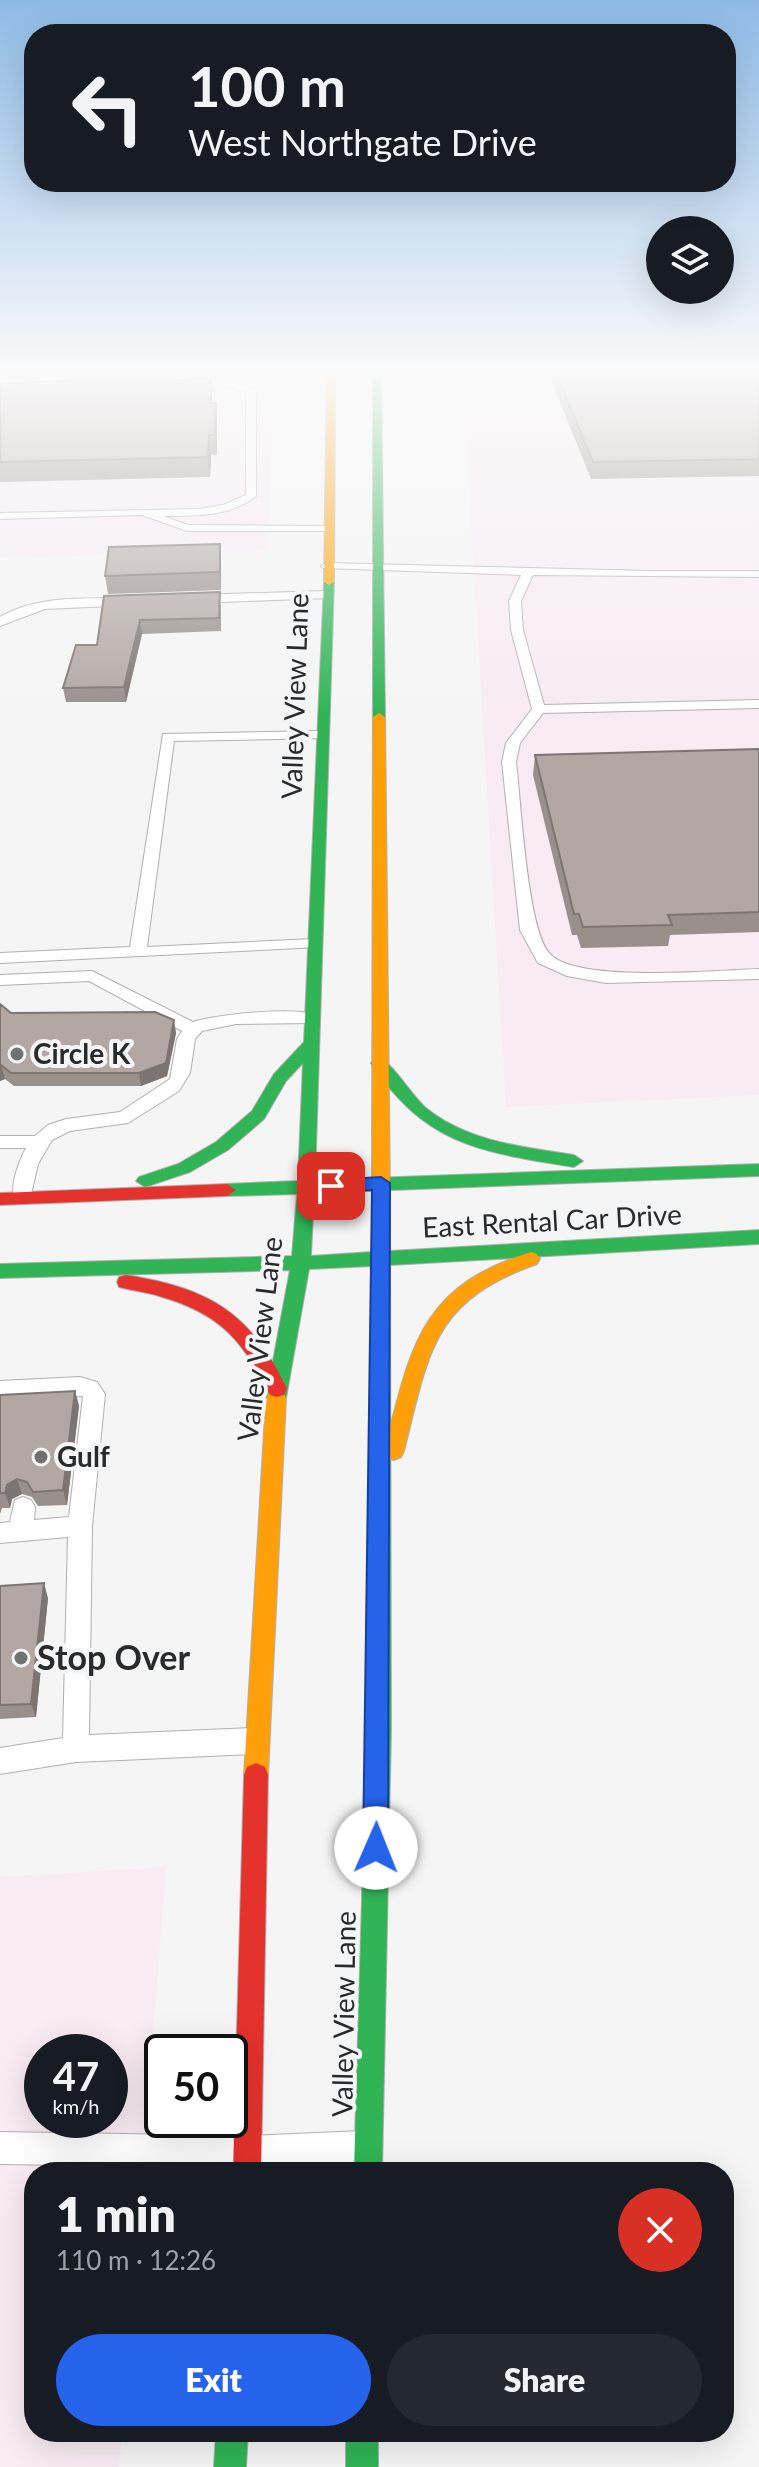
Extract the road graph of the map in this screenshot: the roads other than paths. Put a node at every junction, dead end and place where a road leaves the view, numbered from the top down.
1 (251, 485) edge
2 (330, 485) edge
3 (379, 485) edge
4 (143, 512) junction
5 (0, 516) edge
6 (330, 529) junction
7 (327, 566) junction
8 (380, 566) junction
9 (529, 570) junction
10 (759, 574) edge
11 (326, 595) junction
12 (185, 600) edge
13 (138, 601) edge
14 (0, 622) edge
15 (759, 704) edge
16 (539, 709) junction
17 (321, 735) junction
18 (314, 944) junction
19 (138, 952) junction
20 (0, 958) edge
21 (759, 974) edge
22 (0, 980) edge
23 (311, 1018) junction
24 (192, 1029) junction
25 (311, 1044) junction
26 (379, 1063) junction
27 (0, 1142) edge
28 (39, 1142) junction
29 (759, 1170) edge
30 (647, 1175) junction
31 (381, 1183) junction
32 (306, 1188) junction
33 (106, 1193) junction
34 (22, 1198) junction
35 (0, 1199) edge
36 (759, 1237) edge
37 (558, 1249) junction
38 (379, 1259) junction
39 (301, 1263) junction
40 (0, 1273) edge
41 (277, 1389) junction
42 (0, 1390) edge
43 (379, 1503) junction
44 (14, 1524) edge
45 (80, 1526) junction
46 (257, 1741) junction
47 (76, 1749) junction
48 (0, 1761) edge
49 (0, 2148) edge
50 (368, 2160) edge
51 (248, 2162) edge
52 (231, 2442) edge
53 (362, 2442) edge
54 (230, 2467) edge
55 (362, 2467) edge

1 - 4 lane
2 - 6 main road, Valley View Lane
3 - 8 main road, Valley View Lane
4 - 5 lane
4 - 6 lane
6 - 7 main road, Valley View Lane
7 - 8 lane
7 - 11 main road, Valley View Lane
8 - 9 lane
8 - 26 main road, Valley View Lane
9 - 10 lane
9 - 16 lane
11 - 12 lane
11 - 17 main road, Valley View Lane
13 - 14 lane
15 - 16 lane
16 - 21 lane
17 - 18 main road, Valley View Lane
17 - 19 lane
18 - 19 lane
18 - 23 main road, Valley View Lane
19 - 20 lane
22 - 24 lane
23 - 24 lane
23 - 25 main road, Valley View Lane
24 - 28 lane
25 - 32 main road, Valley View Lane
25 - 33 main road
26 - 30 main road
26 - 31 main road, Valley View Lane
27 - 28 lane
28 - 34 lane
29 - 30 main road, East Rental Car Drive
30 - 31 main road, East Rental Car Drive
31 - 32 main road, East Rental Car Drive
31 - 38 main road, Valley View Lane
32 - 33 main road, East Rental Car Drive
32 - 39 main road, Valley View Lane
33 - 34 main road
34 - 35 main road
36 - 37 main road, East Rental Car Drive
37 - 38 main road, East Rental Car Drive
37 - 43 main road
38 - 39 main road, East Rental Car Drive
38 - 43 main road, Valley View Lane
39 - 40 main road, East Rental Car Drive
39 - 41 main road, Valley View Lane
40 - 41 main road
41 - 46 main road, Valley View Lane
42 - 45 lane
43 - 50 main road, Valley View Lane
44 - 45 lane
45 - 47 lane
46 - 47 lane
46 - 51 main road, Valley View Lane
47 - 48 lane
49 - 51 lane
50 - 51 lane
52 - 54 main road
53 - 55 main road

